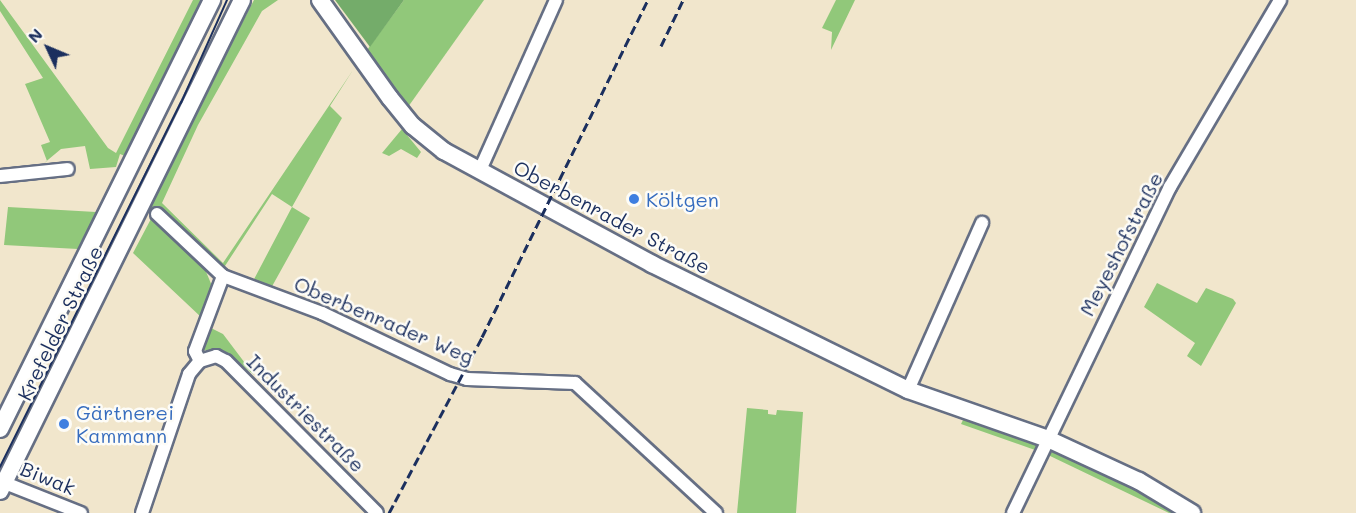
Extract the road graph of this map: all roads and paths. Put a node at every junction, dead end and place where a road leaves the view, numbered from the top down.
1 (212, 0) edge
2 (242, 0) edge
3 (312, 0) edge
4 (320, 0) edge
5 (556, 0) edge
6 (1280, 0) edge
7 (339, 27) junction
8 (68, 169) dead end
9 (480, 171) junction
10 (0, 176) edge
11 (157, 214) dead end
12 (982, 223) dead end
13 (223, 276) junction
14 (200, 361) junction
15 (908, 390) junction
16 (0, 429) edge
17 (1048, 439) junction
18 (2, 485) edge
19 (81, 513) edge
20 (142, 513) edge
21 (377, 513) edge
22 (716, 513) edge
23 (1013, 513) edge
24 (1192, 513) edge

1 - 16 street, Krefelder Straße
2 - 18 street, Krefelder Straße
3 - 7 street, Oberbenrader Straße
4 - 7 street, Oberbenrader Straße
5 - 9 street
6 - 17 street, Meyeshofstraße
7 - 9 street, Oberbenrader Straße
8 - 10 street
9 - 15 street, Oberbenrader Straße
11 - 13 street, Oberbenrader Weg
12 - 15 street
13 - 14 street
13 - 22 street, Oberbenrader Weg
14 - 20 street
14 - 21 street, Industriestraße
15 - 17 street, Oberbenrader Straße
17 - 23 street, Meyeshofstraße
17 - 24 street, Oberbenrader Straße
18 - 19 street, Biwak

